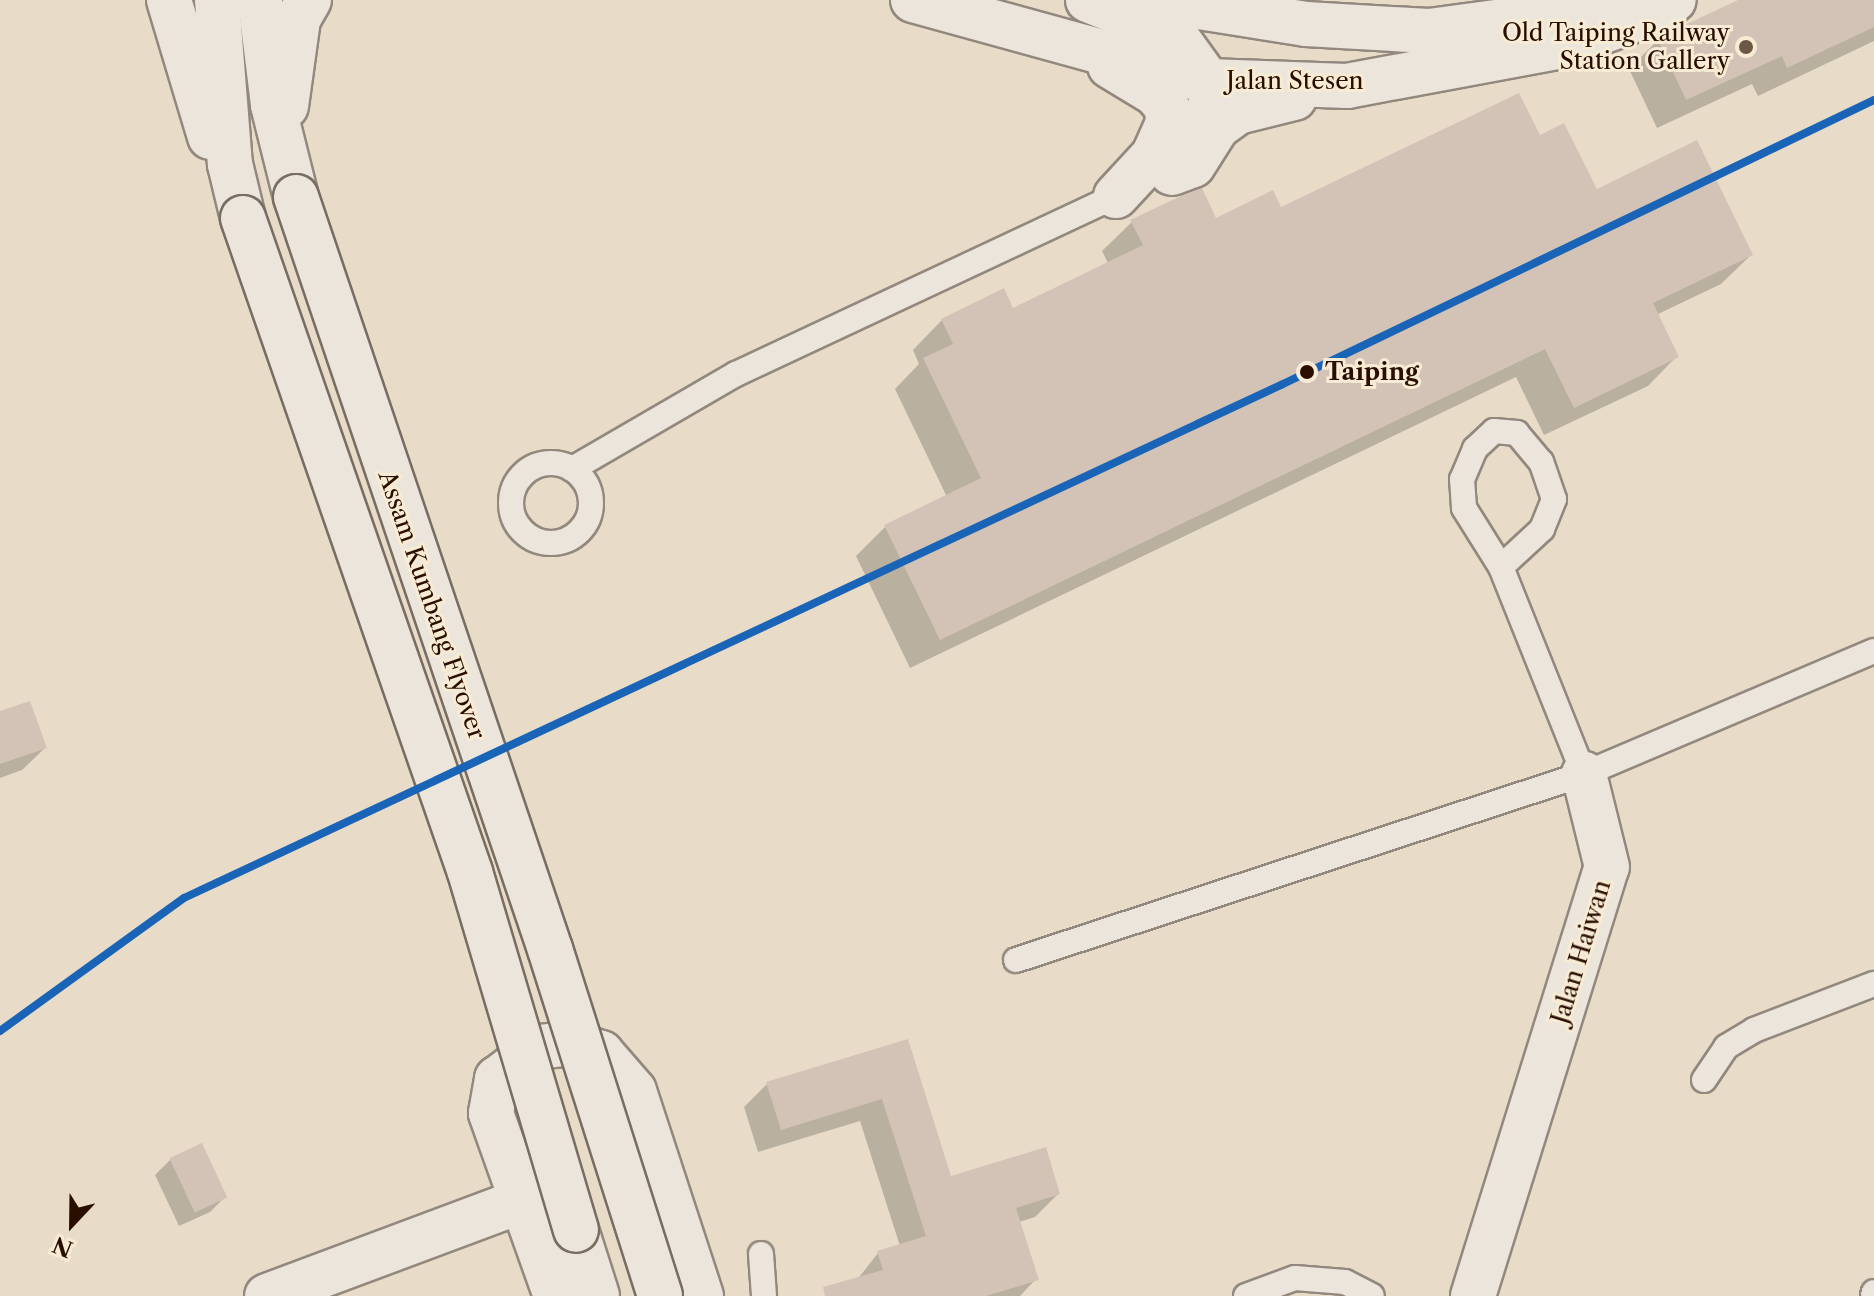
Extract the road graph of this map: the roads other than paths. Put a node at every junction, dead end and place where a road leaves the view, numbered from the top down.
1 (169, 0) edge
2 (217, 0) edge
3 (260, 0) edge
4 (309, 0) edge
5 (913, 0) edge
6 (1088, 0) edge
7 (1155, 0) edge
8 (1602, 0) edge
9 (1674, 0) edge
10 (990, 22) junction
11 (1429, 31) junction
12 (1208, 81) junction
13 (1347, 86) junction
14 (281, 145) junction
15 (230, 164) junction
16 (1172, 173) junction
17 (1116, 196) junction
18 (572, 469) dead end
19 (1501, 567) junction
20 (1874, 651) edge
21 (1584, 774) junction
22 (1016, 960) dead end
23 (1874, 984) edge
24 (1704, 1080) dead end
25 (524, 1200) junction
26 (761, 1254) dead end
27 (267, 1296) edge
28 (556, 1296) edge
29 (597, 1296) edge
30 (660, 1296) edge
31 (701, 1296) edge
32 (764, 1296) edge
33 (1246, 1296) edge
34 (1372, 1296) edge
35 (1473, 1296) edge

1 - 15 main road
2 - 15 main road
3 - 14 main road, Assam Kumbang Flyover
4 - 14 main road
5 - 10 main road, Jalan Stesen
6 - 12 main road
7 - 11 main road
8 - 11 main road
9 - 13 main road, Jalan Stesen
10 - 12 main road, Jalan Stesen
10 - 17 main road
11 - 12 main road
12 - 13 main road, Jalan Stesen
12 - 16 lane
13 - 16 main road
14 - 30 main road, Assam Kumbang Flyover, bridge
15 - 29 main road, bridge
16 - 17 lane
17 - 18 lane
19 - 19 lane, Jalan Haiwan
19 - 21 lane, Jalan Haiwan
20 - 21 lane
21 - 22 lane
21 - 35 main road, Jalan Haiwan
23 - 24 lane
25 - 27 main road
25 - 28 main road
25 - 31 main road
26 - 32 lane
33 - 34 lane

